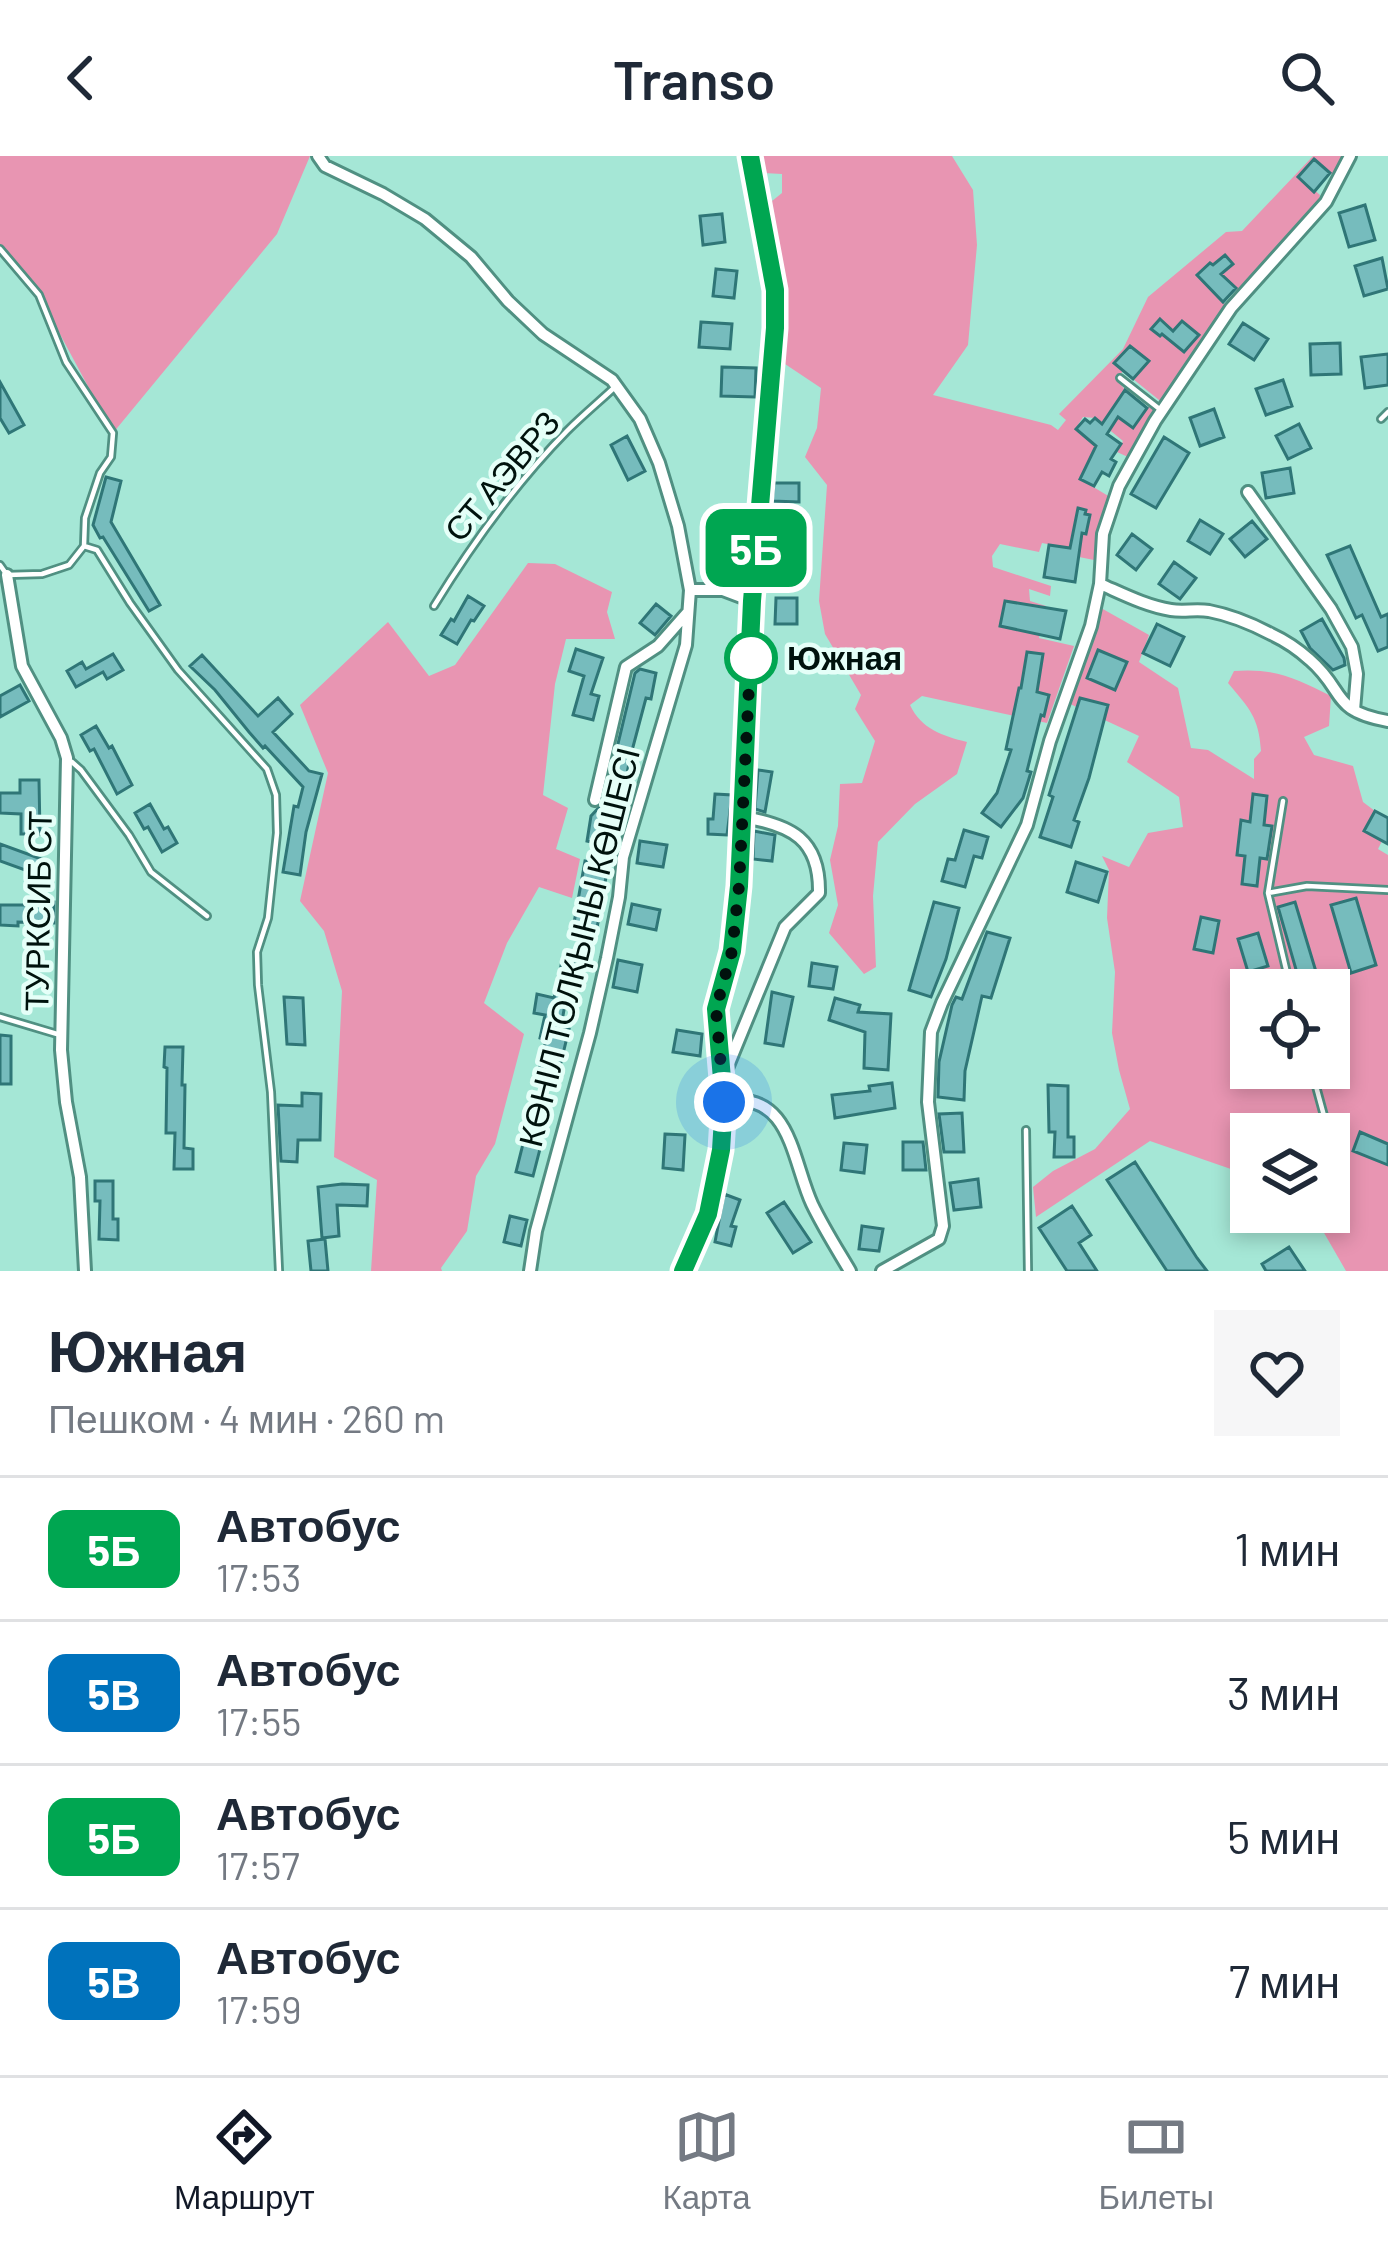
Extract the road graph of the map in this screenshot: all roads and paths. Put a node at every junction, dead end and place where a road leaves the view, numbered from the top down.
1 (318, 156) edge
2 (750, 156) edge
3 (1350, 156) edge
4 (0, 249) edge
5 (1120, 378) dead end
6 (616, 386) junction
7 (1162, 411) junction
8 (1388, 412) edge
9 (1381, 419) dead end
10 (1248, 493) dead end
11 (83, 547) junction
12 (4, 570) edge
13 (1100, 584) junction
14 (690, 590) junction
15 (752, 601) junction
16 (434, 606) dead end
17 (690, 610) junction
18 (1354, 710) junction
19 (1388, 721) edge
20 (67, 758) junction
21 (595, 800) dead end
22 (1283, 801) dead end
23 (743, 817) junction
24 (1388, 890) edge
25 (1268, 893) junction
26 (206, 916) dead end
27 (1286, 969) edge
28 (0, 1017) edge
29 (62, 1036) junction
30 (722, 1081) junction
31 (724, 1102) junction
32 (1025, 1130) dead end
33 (85, 1271) edge
34 (279, 1271) edge
35 (530, 1271) edge
36 (683, 1271) edge
37 (850, 1271) edge
38 (882, 1271) edge
39 (1028, 1271) edge

1 - 6 street, КӨНІЛ ТОЛҚЫНЫ КӨШЕСІ
2 - 15 street
3 - 7 street
4 - 11 lane
5 - 7 lane
6 - 14 street, КӨНІЛ ТОЛҚЫНЫ КӨШЕСІ
6 - 16 lane, СТ АЭВРЗ
7 - 13 street
8 - 9 lane
10 - 18 street
11 - 12 lane
11 - 34 lane
12 - 20 street, ТУРКСИБ СТ
13 - 18 street
13 - 38 street
14 - 15 street
14 - 17 street, КӨНІЛ ТОЛҚЫНЫ КӨШЕСІ
15 - 23 street
17 - 21 street
17 - 35 street, КӨНІЛ ТОЛҚЫНЫ КӨШЕСІ
18 - 19 street
20 - 26 lane
20 - 29 street, ТУРКСИБ СТ
22 - 25 lane
23 - 30 street
23 - 30 street
24 - 25 lane
25 - 27 lane
28 - 29 lane
29 - 33 street, ТУРКСИБ СТ
30 - 31 street
31 - 36 street
31 - 37 street
32 - 39 lane

